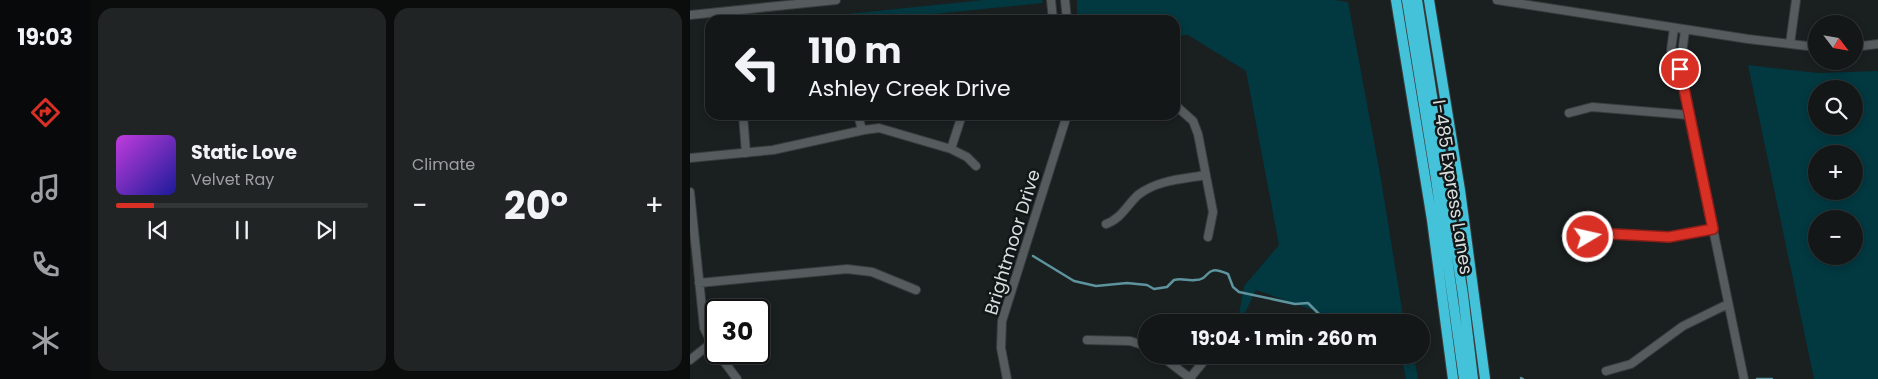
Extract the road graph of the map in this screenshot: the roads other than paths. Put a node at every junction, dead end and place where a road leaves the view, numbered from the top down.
1 (836, 0) edge
2 (1051, 0) edge
3 (1065, 0) edge
4 (1398, 0) edge
5 (1407, 0) edge
6 (1417, 0) edge
7 (1429, 0) edge
8 (1497, 0) edge
9 (1796, 0) edge
10 (690, 15) edge
11 (1052, 15) edge
12 (1066, 15) edge
13 (1674, 28) junction
14 (1685, 30) junction
15 (1790, 44) junction
16 (1878, 44) edge
17 (1863, 45) edge
18 (1808, 46) edge
19 (1680, 69) junction
20 (1180, 109) edge
21 (1569, 113) dead end
22 (1689, 115) junction
23 (743, 120) edge
24 (859, 120) edge
25 (960, 120) edge
26 (1065, 120) edge
27 (862, 130) junction
28 (950, 149) junction
29 (746, 153) junction
30 (690, 158) edge
31 (976, 166) dead end
32 (1206, 176) junction
33 (690, 192) edge
34 (1106, 224) dead end
35 (1713, 229) junction
36 (1208, 237) dead end
37 (1588, 237) dead end
38 (699, 283) junction
39 (916, 290) dead end
40 (1728, 304) junction
41 (705, 331) edge
42 (1087, 340) dead end
43 (1138, 344) edge
44 (705, 348) edge
45 (690, 360) edge
46 (725, 364) edge
47 (1172, 364) edge
48 (1202, 364) edge
49 (1606, 371) dead end
50 (737, 379) edge
51 (1007, 379) edge
52 (1191, 379) edge
53 (1453, 379) edge
54 (1464, 379) edge
55 (1473, 379) edge
56 (1485, 379) edge
57 (1744, 379) edge

1 - 10 street
2 - 11 street
3 - 12 street
4 - 53 highway
5 - 54 highway, I-485 Express Lanes
6 - 55 highway, I-485 Express Lanes
7 - 56 highway
8 - 13 street
9 - 15 street
13 - 14 street
13 - 19 street
14 - 15 street
14 - 19 street
15 - 18 street
16 - 17 street
19 - 22 street
20 - 32 street
21 - 22 street
22 - 35 street
23 - 29 street
24 - 27 street
25 - 28 street
26 - 51 street, Brightmoor Drive
27 - 28 street
27 - 29 street
28 - 31 street
29 - 30 street
32 - 34 street
32 - 36 street
33 - 38 street
35 - 37 street
35 - 40 street
38 - 39 street
38 - 41 street
40 - 49 street
40 - 57 street
42 - 43 street
44 - 45 street
46 - 50 street
47 - 52 street
48 - 52 street

